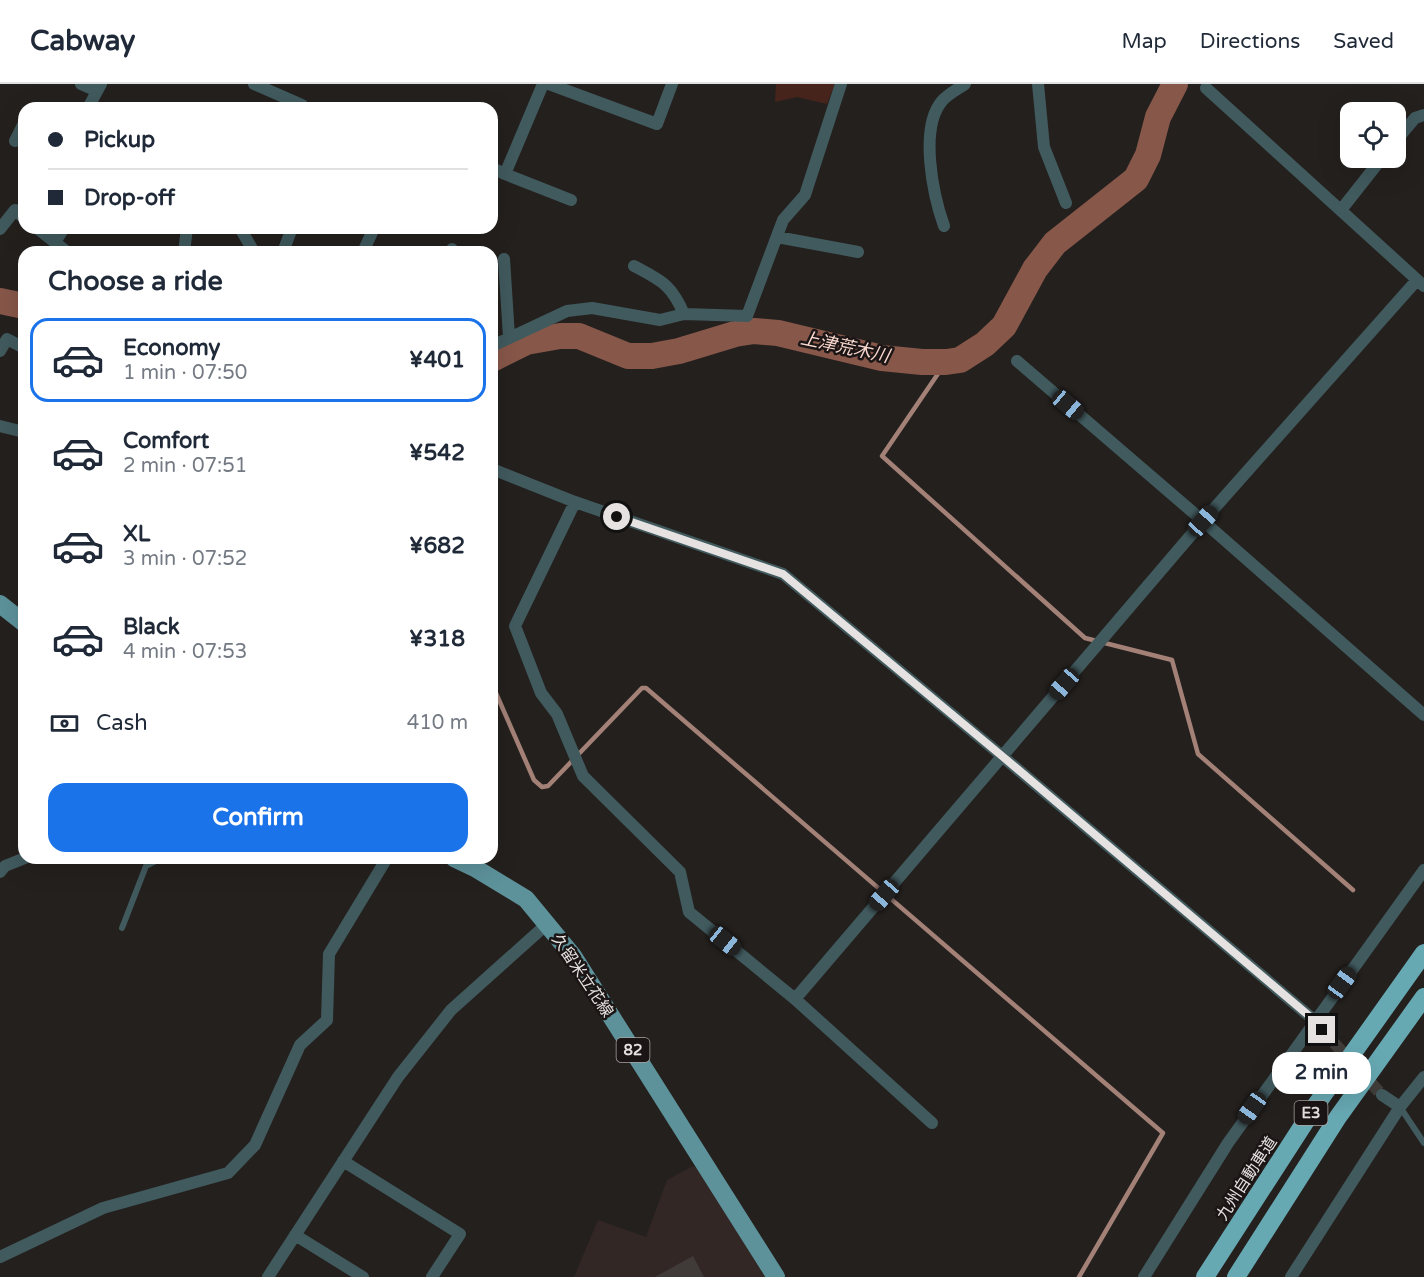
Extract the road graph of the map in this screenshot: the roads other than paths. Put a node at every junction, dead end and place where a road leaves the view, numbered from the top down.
1 (81, 84) edge
2 (254, 84) edge
3 (543, 84) edge
4 (549, 84) edge
5 (672, 84) edge
6 (841, 84) edge
7 (965, 84) edge
8 (1038, 84) edge
9 (99, 87) edge
10 (1206, 88) dead end
11 (91, 102) edge
12 (295, 102) edge
13 (1424, 115) edge
14 (1406, 129) edge
15 (18, 135) edge
16 (15, 141) dead end
17 (1374, 168) edge
18 (498, 171) edge
19 (505, 174) junction
20 (571, 200) dead end
21 (1066, 202) dead end
22 (1341, 210) junction
23 (18, 213) edge
24 (944, 226) dead end
25 (0, 229) edge
26 (45, 234) edge
27 (60, 234) edge
28 (777, 237) junction
29 (55, 242) junction
30 (60, 246) edge
31 (858, 252) dead end
32 (504, 259) dead end
33 (634, 266) dead end
34 (1420, 283) edge
35 (684, 314) junction
36 (509, 338) junction
37 (498, 343) edge
38 (18, 345) edge
39 (0, 351) edge
40 (1017, 362) dead end
41 (0, 426) edge
42 (18, 430) edge
43 (498, 472) edge
44 (576, 502) junction
45 (1203, 521) junction
46 (2, 610) edge
47 (18, 619) edge
48 (1424, 715) edge
49 (1002, 756) junction
50 (18, 861) edge
51 (150, 864) edge
52 (383, 864) edge
53 (465, 864) edge
54 (1424, 870) edge
55 (0, 872) edge
56 (546, 924) junction
57 (122, 928) dead end
58 (1424, 953) edge
59 (1424, 997) edge
60 (795, 999) junction
61 (1318, 1025) junction
62 (1424, 1077) edge
63 (1382, 1095) tunnel mouth
64 (1400, 1107) junction
65 (932, 1122) dead end
66 (1424, 1143) edge
67 (343, 1161) junction
68 (295, 1235) junction
69 (0, 1257) edge
70 (268, 1277) edge
71 (363, 1277) edge
72 (432, 1277) edge
73 (776, 1277) edge
74 (1144, 1277) edge
75 (1205, 1277) edge
76 (1236, 1277) edge
77 (1291, 1277) edge

1 - 9 street
2 - 12 street
3 - 19 street
4 - 5 street
6 - 28 street
7 - 24 street
8 - 21 street
9 - 11 street
10 - 22 street
13 - 14 street
15 - 16 street
17 - 22 street
18 - 19 street
19 - 20 street
22 - 34 street
23 - 25 street
26 - 29 street
27 - 29 street
28 - 31 street
28 - 35 street
29 - 30 street
32 - 36 street
33 - 35 street
34 - 45 street
35 - 36 street
36 - 37 street
38 - 39 street
40 - 45 street
41 - 42 street
43 - 44 street
44 - 49 street
44 - 60 street
45 - 48 street
45 - 49 street
46 - 47 main road
49 - 60 street
49 - 61 street
50 - 55 street
51 - 57 lane
52 - 69 street
53 - 56 main road, 久留米立花線 / 82
54 - 61 street
56 - 67 street
56 - 73 main road, 久留米立花線 / 82
58 - 75 highway, 九州自動車道 / E3
59 - 76 highway, E3
60 - 65 street
61 - 74 street
62 - 64 street
63 - 64 street
64 - 66 lane
64 - 77 street
67 - 68 street
67 - 72 street
68 - 70 street
68 - 71 street

